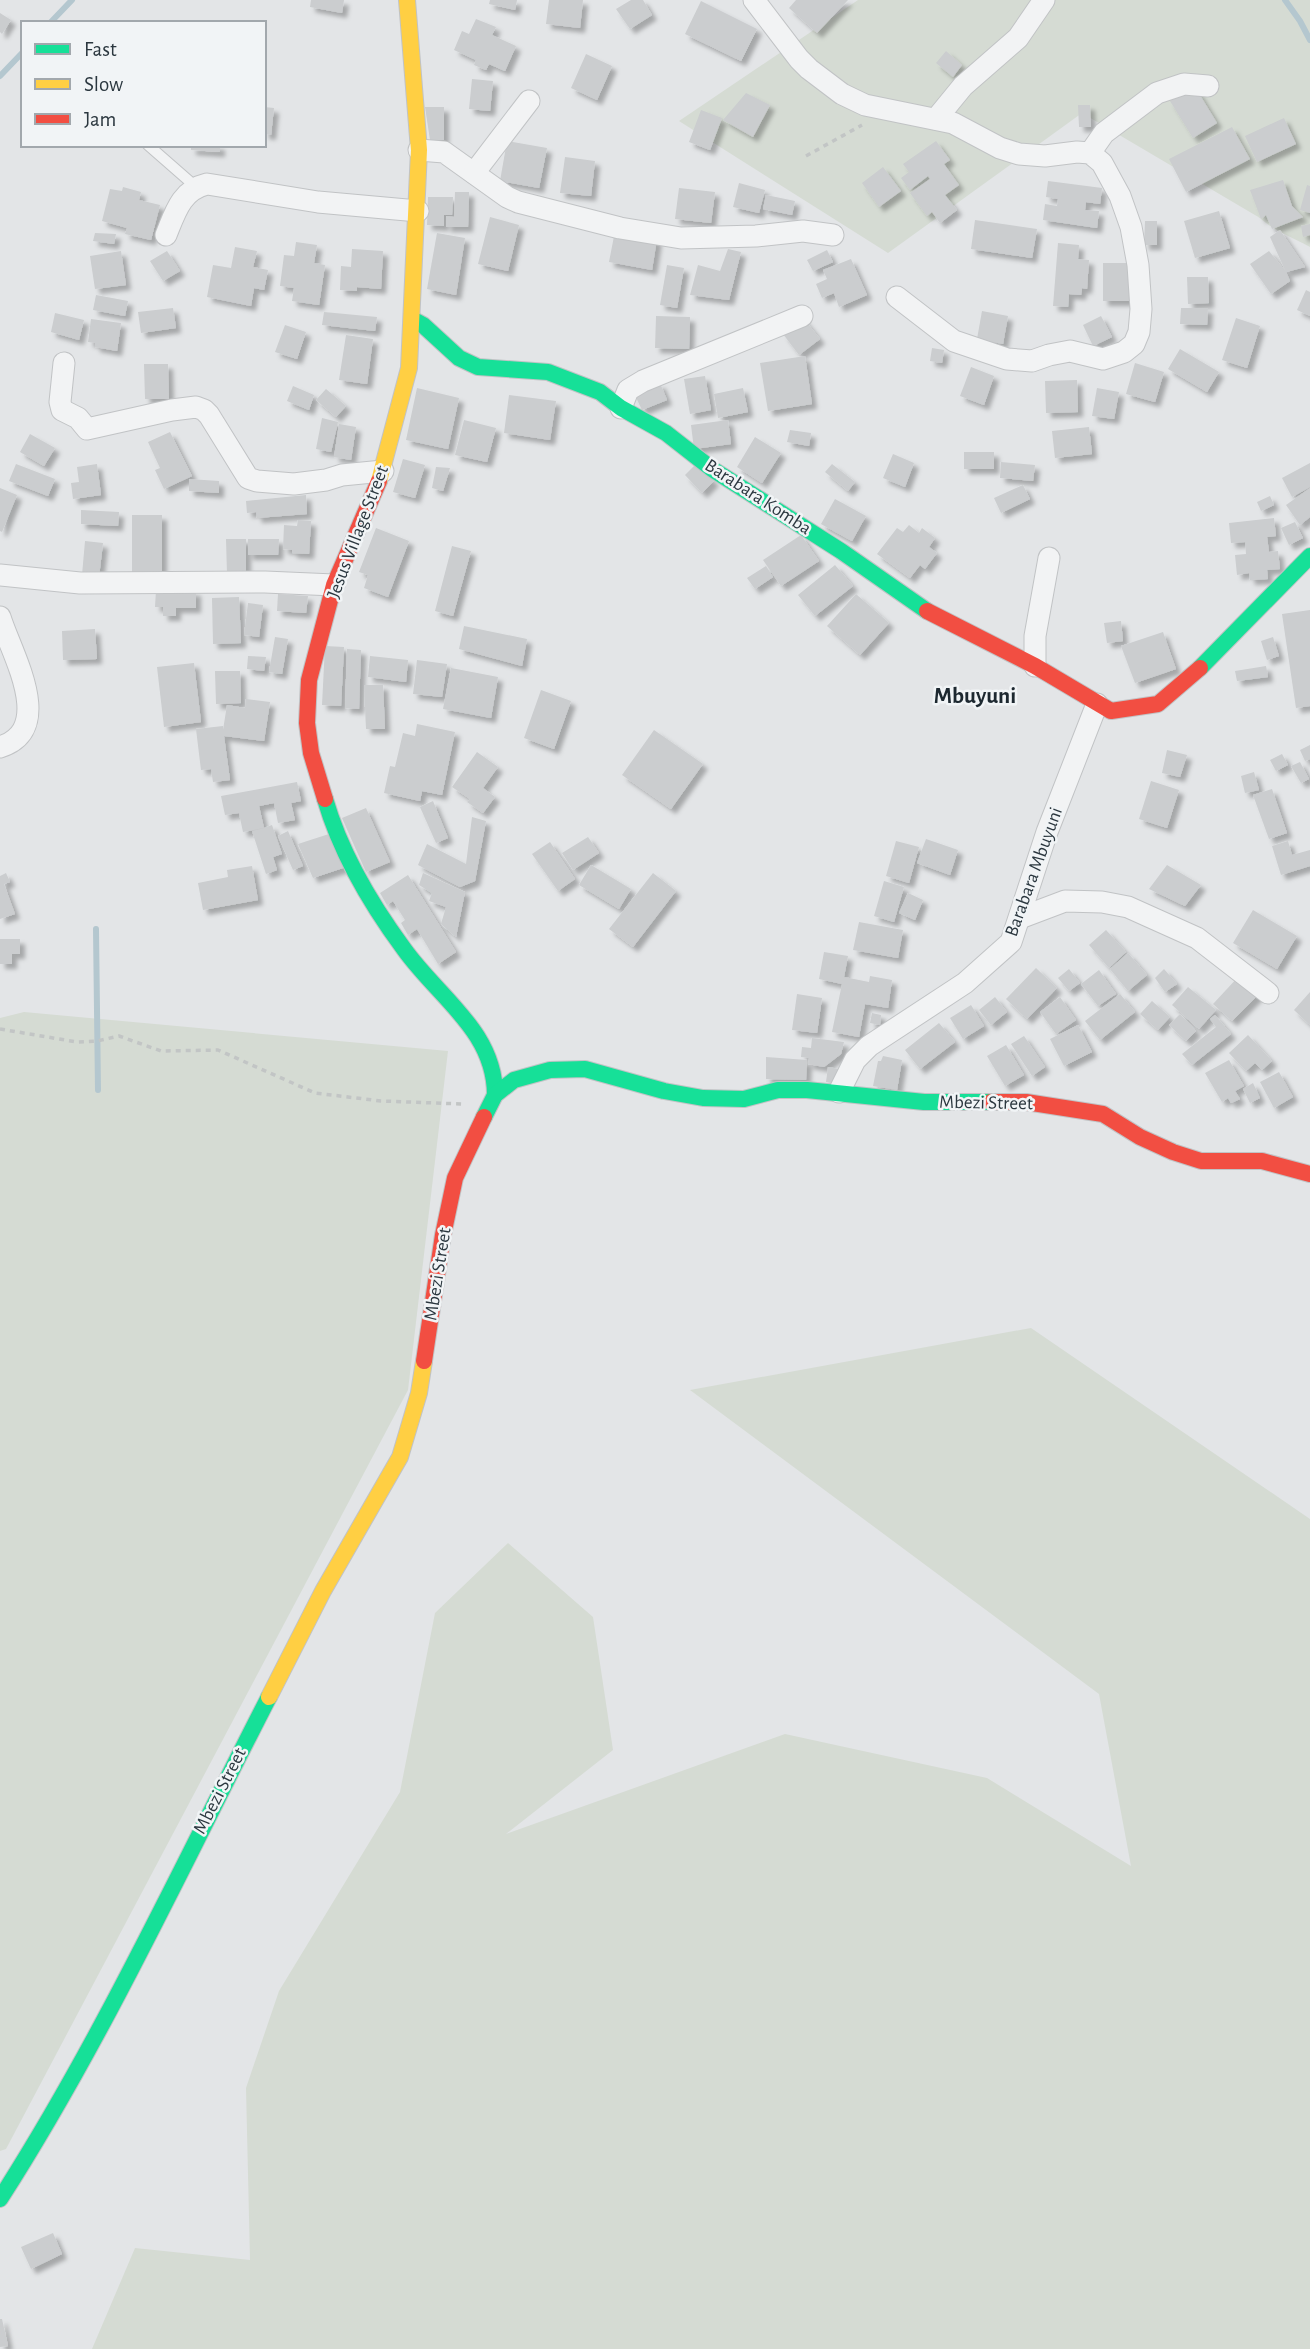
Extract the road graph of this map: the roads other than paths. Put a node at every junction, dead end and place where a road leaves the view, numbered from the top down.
1 (407, 0) edge
2 (754, 0) edge
3 (1044, 0) edge
4 (1209, 86) dead end
5 (529, 101) dead end
6 (936, 119) junction
7 (150, 147) edge
8 (419, 150) junction
9 (1090, 153) junction
10 (474, 173) junction
11 (196, 187) junction
12 (418, 211) junction
13 (166, 235) dead end
14 (833, 235) dead end
15 (897, 297) dead end
16 (802, 316) dead end
17 (412, 319) junction
18 (64, 363) dead end
19 (621, 408) junction
20 (383, 471) junction
21 (1049, 558) dead end
22 (1309, 561) edge
23 (0, 575) edge
24 (334, 585) junction
25 (0, 617) edge
26 (1035, 666) junction
27 (1097, 704) junction
28 (0, 747) edge
29 (1020, 918) junction
30 (1268, 993) dead end
31 (839, 1092) junction
32 (491, 1100) junction
33 (1310, 1174) edge
34 (0, 2199) edge

1 - 8 street, Jesus Village Street
2 - 6 street
3 - 6 street
4 - 9 street
5 - 10 street
6 - 9 street
7 - 11 lane
8 - 10 street
8 - 12 street, Jesus Village Street
9 - 15 street
10 - 14 street
11 - 12 street
11 - 13 street
12 - 17 street, Jesus Village Street
16 - 19 street
17 - 19 street, Barabara Komba
17 - 20 street, Jesus Village Street
18 - 20 street
19 - 26 street, Barabara Komba
20 - 24 street, Jesus Village Street
21 - 26 street
22 - 27 street
23 - 24 street
24 - 32 street, Jesus Village Street
25 - 28 street
26 - 27 street, Barabara Komba
27 - 29 street, Barabara Mbuyuni
29 - 30 street
29 - 31 street, Barabara Mbuyuni
31 - 32 street, Mbezi Street
31 - 33 street, Mbezi Street
32 - 34 street, Mbezi Street

